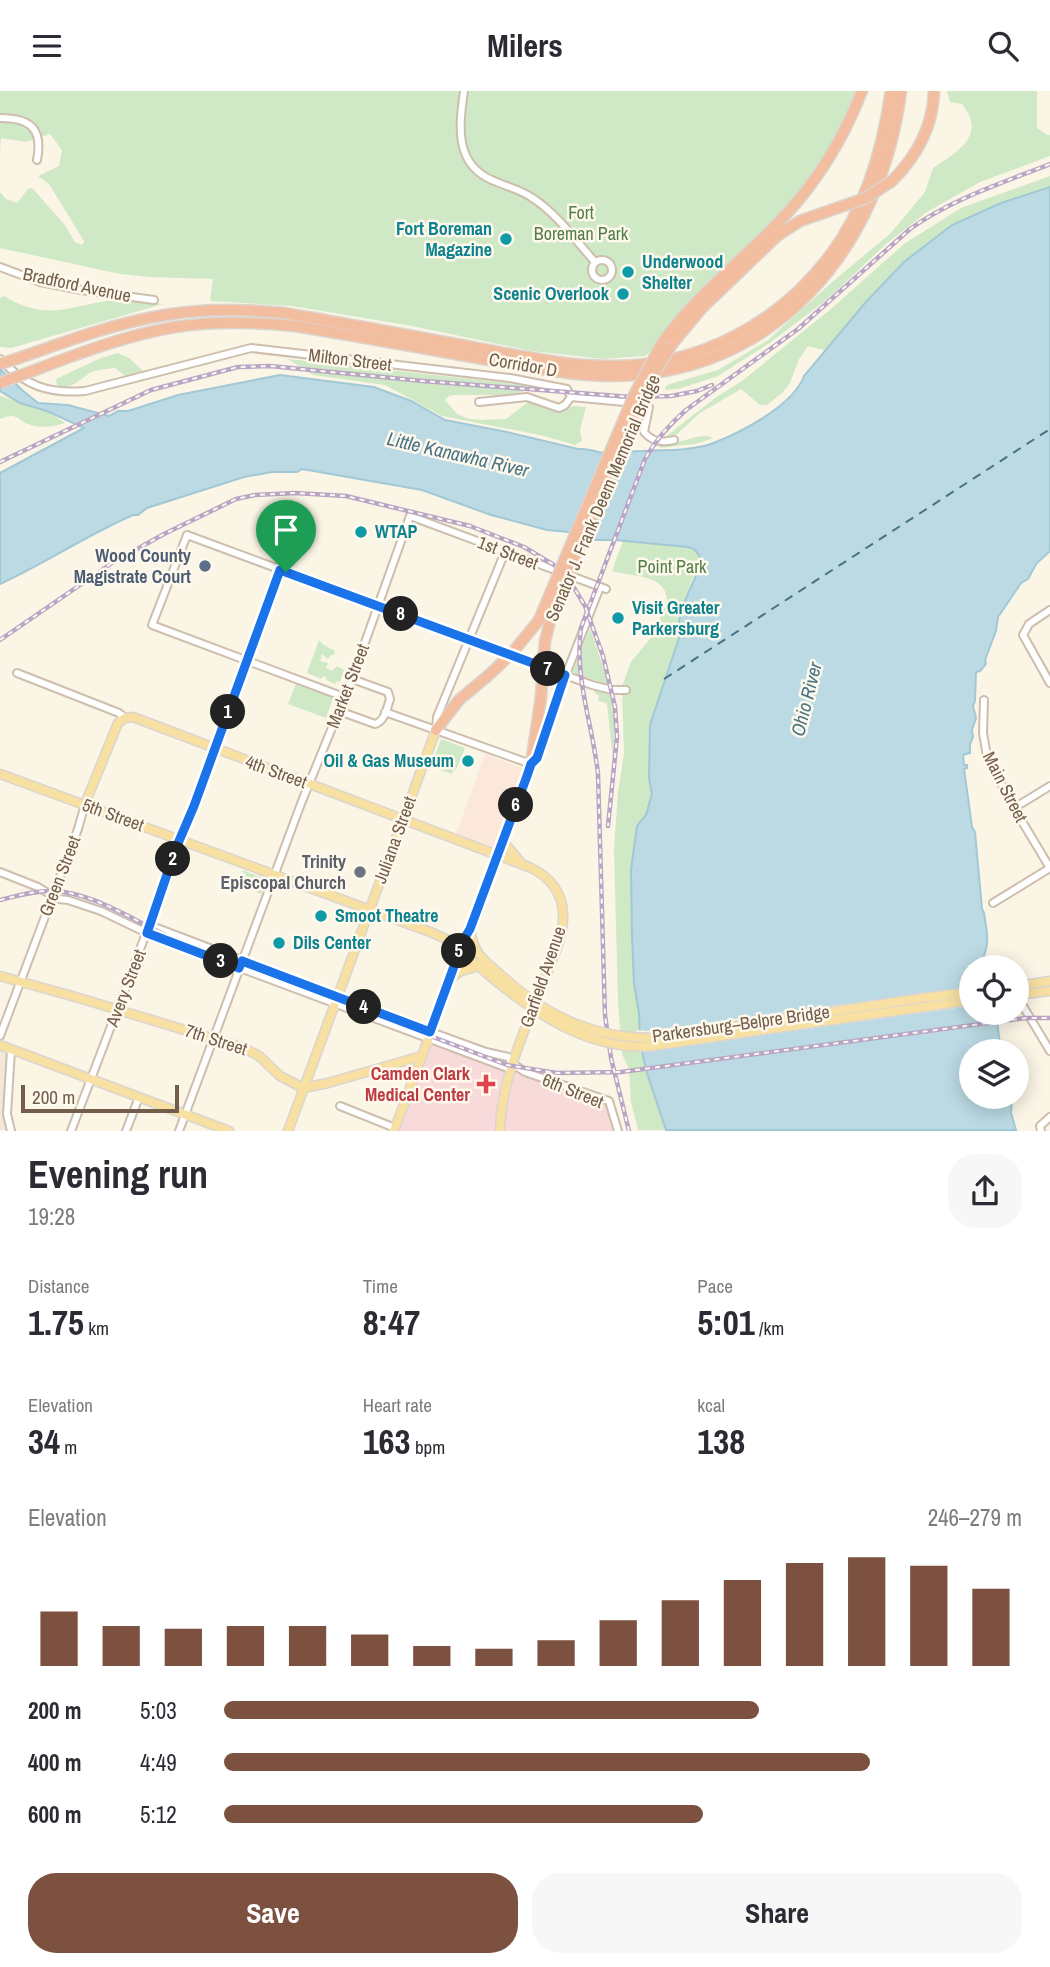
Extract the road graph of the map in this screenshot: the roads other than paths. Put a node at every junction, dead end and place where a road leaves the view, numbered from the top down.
1 (464, 91) edge
2 (862, 91) edge
3 (891, 91) edge
4 (901, 91) edge
5 (934, 91) edge
6 (0, 118) edge
7 (37, 160) dead end
8 (595, 262) dead end
9 (0, 267) edge
10 (154, 300) dead end
11 (666, 345) junction
12 (0, 359) edge
13 (0, 364) edge
14 (0, 383) edge
15 (571, 397) junction
16 (479, 402) dead end
17 (674, 440) dead end
18 (410, 516) joint
19 (505, 552) junction
20 (280, 570) junction
21 (378, 606) junction
22 (1050, 610) edge
23 (469, 640) junction
24 (247, 660) junction
25 (1050, 663) edge
26 (1041, 669) junction
27 (16, 673) dead end
28 (565, 675) junction
29 (352, 679) junction
30 (1050, 683) edge
31 (626, 690) dead end
32 (344, 697) junction
33 (984, 700) dead end
34 (339, 711) junction
35 (385, 712) junction
36 (125, 718) junction
37 (436, 730) junction
38 (214, 749) junction
39 (531, 764) junction
40 (0, 775) edge
41 (310, 785) junction
42 (1050, 786) edge
43 (85, 804) junction
44 (1014, 808) junction
45 (402, 820) junction
46 (180, 839) junction
47 (503, 841) junction
48 (498, 856) junction
49 (523, 865) junction
50 (1050, 868) edge
51 (0, 872) edge
52 (275, 875) junction
53 (52, 894) junction
54 (993, 903) dead end
55 (370, 910) junction
56 (149, 925) junction
57 (470, 929) junction
58 (147, 933) junction
59 (464, 939) junction
60 (450, 941) junction
61 (460, 950) junction
62 (241, 964) junction
63 (480, 966) junction
64 (0, 976) edge
65 (451, 978) junction
66 (500, 979) junction
67 (1050, 981) edge
68 (20, 982) junction
69 (1029, 984) edge
70 (1050, 991) edge
71 (959, 994) edge
72 (1029, 994) edge
73 (336, 1000) junction
74 (959, 1000) edge
75 (923, 1002) junction
76 (117, 1010) junction
77 (1029, 1012) edge
78 (429, 1036) junction
79 (0, 1037) edge
80 (1047, 1038) edge
81 (215, 1039) junction
82 (0, 1045) edge
83 (11, 1050) junction
84 (1050, 1051) edge
85 (422, 1056) junction
86 (513, 1064) junction
87 (91, 1079) junction
88 (303, 1088) junction
89 (139, 1097) junction
90 (340, 1106) dead end
91 (185, 1114) junction
92 (1050, 1117) edge
93 (394, 1129) edge
94 (10, 1131) edge
95 (71, 1131) edge
96 (126, 1131) edge
97 (180, 1131) edge
98 (229, 1131) edge
99 (288, 1131) edge
100 (500, 1131) edge
101 (618, 1131) edge
102 (1041, 1131) edge

1 - 8 street
2 - 11 highway
3 - 13 highway, Corridor D, bridge
4 - 14 highway, Corridor D, bridge
5 - 11 highway, bridge
6 - 7 street
9 - 10 street, Bradford Avenue
11 - 37 highway, Senator J. Frank Deem Memorial Bridge, bridge
11 - 39 highway, Senator J. Frank Deem Memorial Bridge, bridge
12 - 15 street, Milton Street
15 - 16 street
15 - 17 street, Milton Street
18 - 19 street, 1st Street
18 - 21 street, Market Street
19 - 23 street, Juliana Street
19 - 28 street, 1st Street
20 - 21 street
20 - 24 street, Avery Street
20 - 24 street
21 - 23 street
21 - 29 street, Market Street
22 - 26 street
23 - 28 street
23 - 37 street, Juliana Street
24 - 32 street
24 - 38 street, Avery Street
25 - 26 street
26 - 30 street
27 - 36 street, 4th Street
28 - 31 street
28 - 39 street
29 - 32 street, Market Street
29 - 35 street
32 - 34 street, Market Street
33 - 44 street, Main Street
34 - 35 street
34 - 41 street, Market Street
35 - 37 street
36 - 38 main road, 4th Street
36 - 43 main road, Green Street
37 - 39 street
37 - 45 main road, Juliana Street
38 - 41 main road, 4th Street
38 - 46 street, Avery Street
39 - 47 main road
40 - 43 main road, 5th Street
41 - 45 main road, 4th Street
41 - 52 street, Market Street
42 - 44 street
43 - 46 main road, 5th Street
43 - 53 street, Green Street
44 - 50 street, Main Street
45 - 48 main road, 4th Street
45 - 55 main road, Juliana Street
46 - 52 main road, 5th Street
46 - 56 street, Avery Street
47 - 48 main road
47 - 49 main road
48 - 49 main road, Garfield Avenue
48 - 57 main road
49 - 86 main road, Garfield Avenue
50 - 54 street
51 - 53 street, 6th Street
52 - 55 main road, 5th Street
52 - 62 street, Market Street
53 - 58 street, 6th Street
53 - 68 street, Green Street
55 - 60 main road, 5th Street
55 - 73 main road, Juliana Street
56 - 58 street, Avery Street
56 - 62 street, 6th Street
57 - 59 main road
57 - 66 main road, Parkersburg–Belpre Bridge
58 - 62 street, 6th Street
58 - 76 street, Avery Street
59 - 60 main road
59 - 61 main road
60 - 61 main road, 5th Street
61 - 63 main road, Parkersburg–Belpre Bridge
61 - 65 main road
62 - 73 street, 6th Street
62 - 81 street, Market Street
63 - 65 main road
63 - 66 main road, Parkersburg–Belpre Bridge
64 - 68 main road, 7th Street
65 - 78 main road
66 - 75 main road, Parkersburg–Belpre Bridge, bridge
67 - 69 main road
68 - 76 main road, 7th Street
68 - 79 street, Green Street
70 - 72 main road
71 - 75 main road, Parkersburg–Belpre Bridge
73 - 78 street, 6th Street
73 - 88 main road, Juliana Street
74 - 75 main road, Parkersburg–Belpre Bridge
76 - 81 main road, 7th Street
76 - 87 street, Avery Street
77 - 80 street
78 - 85 main road
78 - 86 street, 6th Street
80 - 84 street
81 - 88 main road, 7th Street
81 - 91 street, Market Street
82 - 83 main road
83 - 87 main road
83 - 94 street
85 - 88 main road
85 - 93 main road
86 - 100 main road, Garfield Avenue
86 - 101 street, 6th Street
87 - 89 main road
87 - 95 street, Avery Street
88 - 99 main road, Juliana Street
89 - 91 main road
89 - 96 street
90 - 93 street
91 - 97 street, Market Street
91 - 98 main road
92 - 102 street

